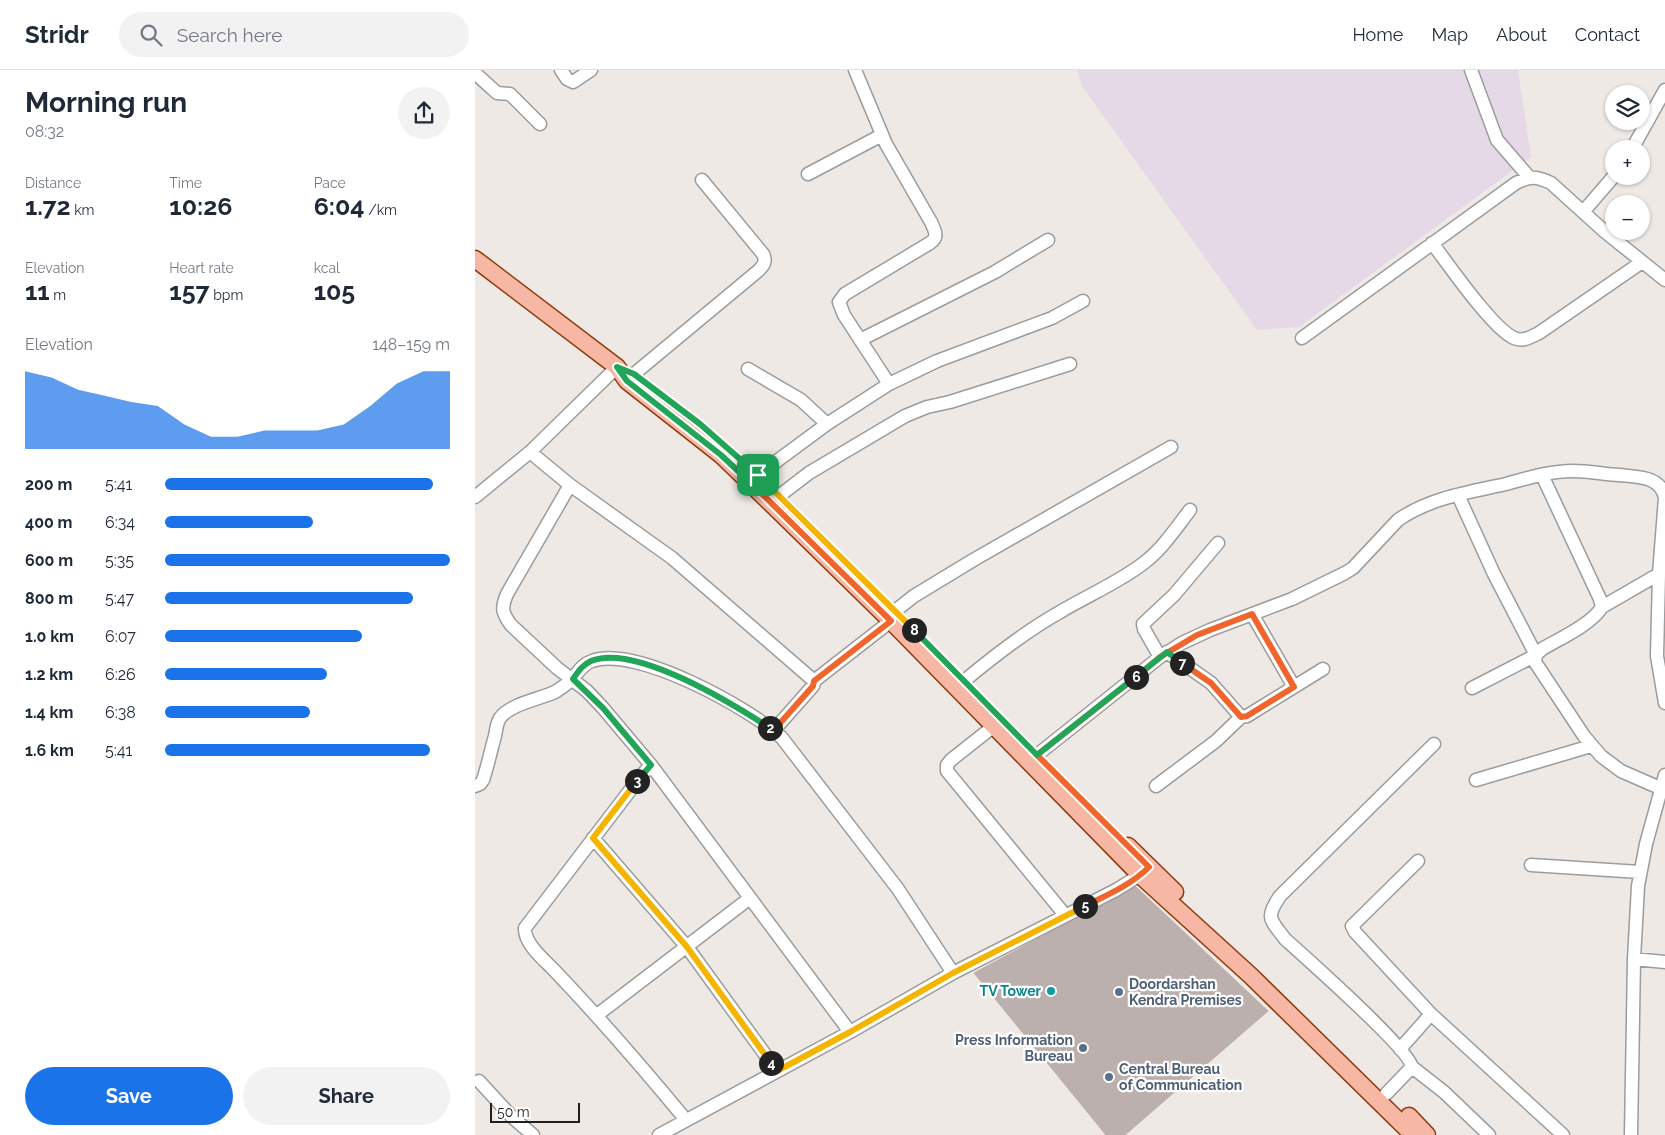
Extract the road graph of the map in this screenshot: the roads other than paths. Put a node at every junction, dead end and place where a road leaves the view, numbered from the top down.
1 (561, 70) edge
2 (591, 70) edge
3 (855, 70) edge
4 (1471, 70) edge
5 (475, 73) edge
6 (1665, 90) edge
7 (539, 124) dead end
8 (882, 135) junction
9 (1637, 140) edge
10 (808, 174) dead end
11 (1529, 177) junction
12 (702, 180) dead end
13 (1606, 185) edge
14 (1583, 212) junction
15 (1048, 240) dead end
16 (1432, 243) junction
17 (475, 259) edge
18 (1642, 262) junction
19 (1662, 273) edge
20 (1083, 301) dead end
21 (1302, 338) dead end
22 (860, 340) junction
23 (1070, 364) dead end
24 (617, 367) junction
25 (748, 369) dead end
26 (634, 374) junction
27 (889, 384) junction
28 (827, 424) junction
29 (1171, 447) dead end
30 (530, 452) junction
31 (758, 475) junction
32 (1542, 475) junction
33 (571, 485) junction
34 (1458, 495) junction
35 (779, 496) junction
36 (475, 497) edge
37 (1190, 510) dead end
38 (1218, 543) dead end
39 (1659, 574) junction
40 (1602, 607) junction
41 (1252, 614) junction
42 (893, 616) junction
43 (1164, 655) junction
44 (1536, 655) junction
45 (1323, 669) dead end
46 (573, 679) junction
47 (964, 680) junction
48 (814, 681) junction
49 (1294, 687) junction
50 (1472, 688) dead end
51 (1665, 703) edge
52 (1241, 717) junction
53 (994, 726) junction
54 (774, 730) junction
55 (1434, 744) dead end
56 (1591, 746) junction
57 (1037, 755) junction
58 (651, 765) junction
59 (1665, 775) edge
60 (1477, 780) dead end
61 (475, 786) edge
62 (1156, 786) dead end
63 (1660, 788) junction
64 (593, 838) junction
65 (1418, 862) dead end
66 (1531, 865) dead end
67 (1145, 871) junction
68 (1640, 872) junction
69 (750, 898) junction
70 (1065, 916) junction
71 (687, 947) junction
72 (1634, 959) junction
73 (1665, 962) edge
74 (953, 973) junction
75 (1431, 1014) junction
76 (597, 1015) junction
77 (850, 1032) junction
78 (1401, 1049) junction
79 (1411, 1067) junction
80 (777, 1071) junction
81 (479, 1081) dead end
82 (1387, 1094) junction
83 (686, 1120) junction
84 (533, 1135) edge
85 (659, 1135) edge
86 (1413, 1135) edge
87 (1427, 1135) edge
88 (1489, 1135) edge
89 (1563, 1135) edge
90 (1631, 1135) edge

1 - 2 street
3 - 8 street
4 - 11 street
5 - 7 street
6 - 9 street
8 - 10 street
8 - 22 street
11 - 14 street
11 - 16 street
12 - 26 street
13 - 14 street
14 - 18 street
15 - 22 street
16 - 18 street
16 - 21 street
17 - 24 main road
18 - 19 street
20 - 27 street
22 - 27 street
23 - 35 street
24 - 26 main road
24 - 30 street
24 - 42 main road
25 - 28 street
26 - 31 main road
27 - 28 street
28 - 31 street
29 - 42 street
30 - 33 street
30 - 36 street
31 - 35 main road
32 - 34 street
32 - 39 street
32 - 40 street
33 - 46 street
33 - 48 street
34 - 41 street
34 - 44 street
35 - 42 main road
37 - 47 street
38 - 43 street
39 - 40 street
39 - 51 street
40 - 44 street
41 - 43 street
41 - 49 street
42 - 47 main road
42 - 48 street
42 - 53 main road
43 - 52 street
43 - 57 street
44 - 50 street
44 - 56 street
45 - 49 street
46 - 54 street
46 - 58 street
46 - 61 street
47 - 57 main road
48 - 54 street
49 - 52 street
52 - 62 street
53 - 67 main road
53 - 70 street
54 - 74 street
55 - 78 street
56 - 60 street
56 - 63 street
57 - 67 main road
58 - 64 street
58 - 69 street
59 - 63 street
63 - 68 street
64 - 71 street
64 - 76 street
65 - 75 street
66 - 68 street
67 - 70 street
67 - 82 main road
67 - 86 main road
68 - 72 street
69 - 71 street
69 - 77 street
70 - 74 street
71 - 76 street
71 - 80 street
72 - 73 street
72 - 90 street
74 - 77 street
75 - 78 street
75 - 89 street
76 - 83 street
77 - 80 street
78 - 79 street
79 - 82 street
79 - 88 street
80 - 83 street
81 - 84 street
82 - 87 main road
83 - 85 street

